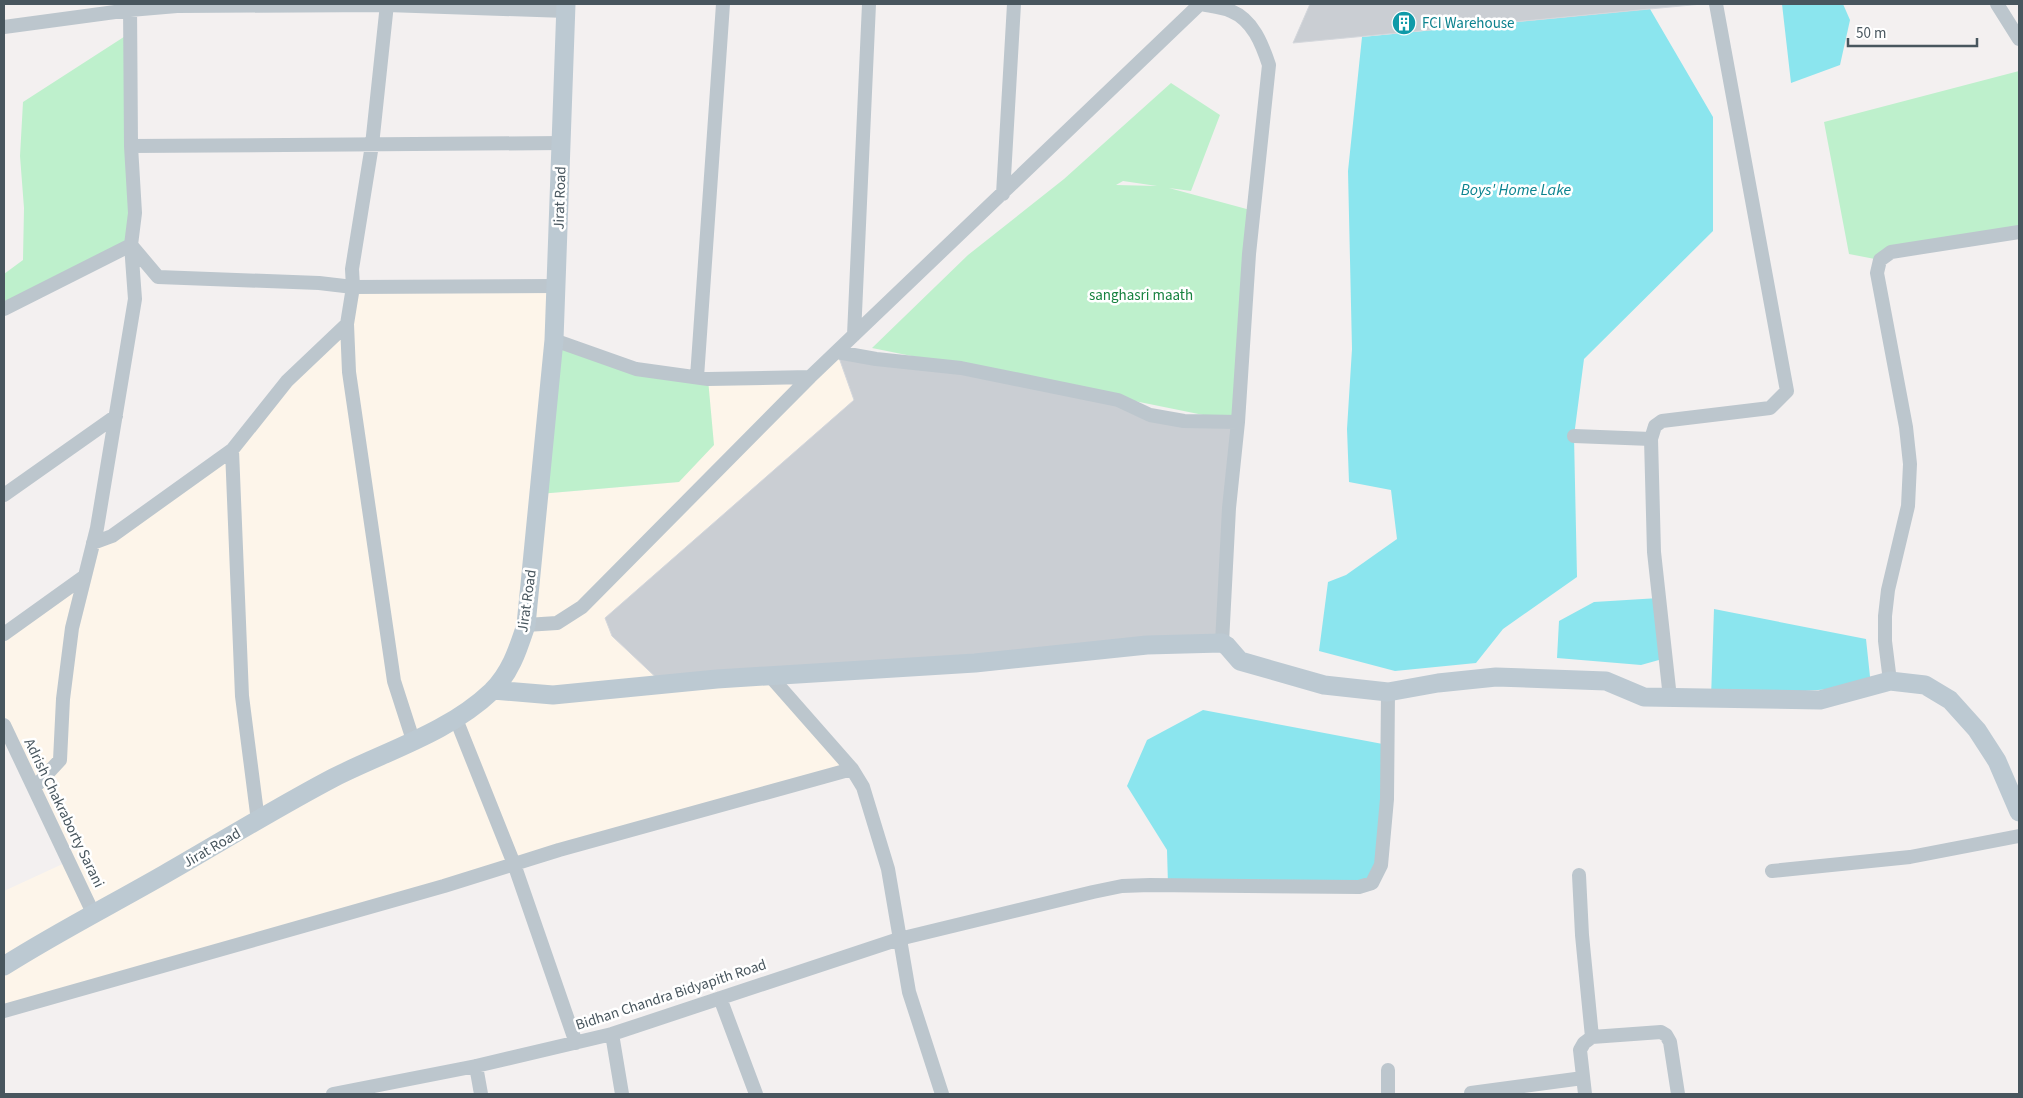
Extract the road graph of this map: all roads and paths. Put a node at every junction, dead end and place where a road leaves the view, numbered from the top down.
1 (723, 4) edge
2 (869, 4) edge
3 (1014, 4) edge
4 (1200, 4) edge
5 (1716, 4) edge
6 (1998, 4) edge
7 (387, 5) edge
8 (130, 7) edge
9 (566, 8) edge
10 (4, 27) edge
11 (2019, 39) edge
12 (562, 143) junction
13 (372, 145) junction
14 (131, 146) junction
15 (1003, 194) junction
16 (2019, 231) edge
17 (131, 245) junction
18 (556, 286) junction
19 (353, 287) junction
20 (4, 309) edge
21 (347, 324) junction
22 (854, 335) junction
23 (554, 340) junction
24 (837, 352) junction
25 (697, 377) junction
26 (810, 378) junction
27 (116, 416) junction
28 (1238, 422) junction
29 (1574, 436) dead end
30 (1651, 439) junction
31 (232, 450) junction
32 (4, 495) edge
33 (93, 543) junction
34 (85, 576) junction
35 (526, 625) junction
36 (4, 634) edge
37 (1222, 643) junction
38 (771, 677) junction
39 (1890, 681) junction
40 (493, 690) junction
41 (1388, 692) junction
42 (1670, 698) junction
43 (456, 719) junction
44 (4, 725) edge
45 (413, 740) junction
46 (852, 769) junction
47 (34, 788) junction
48 (2019, 812) edge
49 (258, 821) junction
50 (2019, 836) edge
51 (514, 864) junction
52 (1772, 871) dead end
53 (1579, 874) dead end
54 (94, 915) junction
55 (899, 939) junction
56 (4, 966) edge
57 (720, 998) junction
58 (4, 1011) edge
59 (612, 1034) junction
60 (1592, 1037) junction
61 (576, 1043) junction
62 (476, 1066) junction
63 (1388, 1070) dead end
64 (1583, 1078) junction
65 (1471, 1093) dead end
66 (333, 1094) edge
67 (481, 1094) edge
68 (622, 1094) edge
69 (756, 1094) edge
70 (942, 1094) edge
71 (1388, 1094) edge
72 (1586, 1094) edge
73 (1678, 1094) edge

1 - 25 street
2 - 22 street
3 - 15 street
4 - 15 street
4 - 28 street
5 - 30 street
6 - 11 street
7 - 8 street
7 - 9 street
7 - 13 street
8 - 10 street
8 - 14 street
9 - 12 street, Jirat Road
12 - 13 street
12 - 18 street, Jirat Road
13 - 14 street
13 - 19 street
14 - 17 street
15 - 22 street
16 - 39 street
17 - 19 street
17 - 20 street
17 - 27 street
18 - 19 street
18 - 23 street, Jirat Road
19 - 21 street
21 - 31 street
21 - 45 street
22 - 24 street
23 - 25 street
23 - 35 street, Jirat Road
24 - 26 street
24 - 28 street
25 - 26 street
26 - 35 street
27 - 32 street
27 - 33 street
28 - 37 street
29 - 30 street
30 - 42 street
31 - 33 street
31 - 49 street
33 - 34 street
34 - 36 street
34 - 47 street
35 - 40 street, Jirat Road
37 - 38 street
37 - 41 street
38 - 40 street
38 - 46 street
39 - 42 street
39 - 48 street
40 - 43 street, Jirat Road
41 - 42 street
41 - 55 street, Bidhan Chandra Bidyapith Road
43 - 45 street, Jirat Road
43 - 51 street
44 - 47 street, Adrish Chakraborty Sarani
45 - 49 street, Jirat Road
46 - 51 street
46 - 55 street
47 - 54 street, Adrish Chakraborty Sarani
49 - 54 street, Jirat Road
50 - 52 street
51 - 58 street
51 - 61 street
53 - 60 street
54 - 56 street, Jirat Road
55 - 57 street, Bidhan Chandra Bidyapith Road
55 - 70 street
57 - 59 street, Bidhan Chandra Bidyapith Road
57 - 69 street
59 - 61 street, Bidhan Chandra Bidyapith Road
59 - 68 street
60 - 64 street
60 - 73 street
61 - 62 street, Bidhan Chandra Bidyapith Road
62 - 66 street, Bidhan Chandra Bidyapith Road
62 - 67 street
63 - 71 street
64 - 65 street
64 - 72 street

